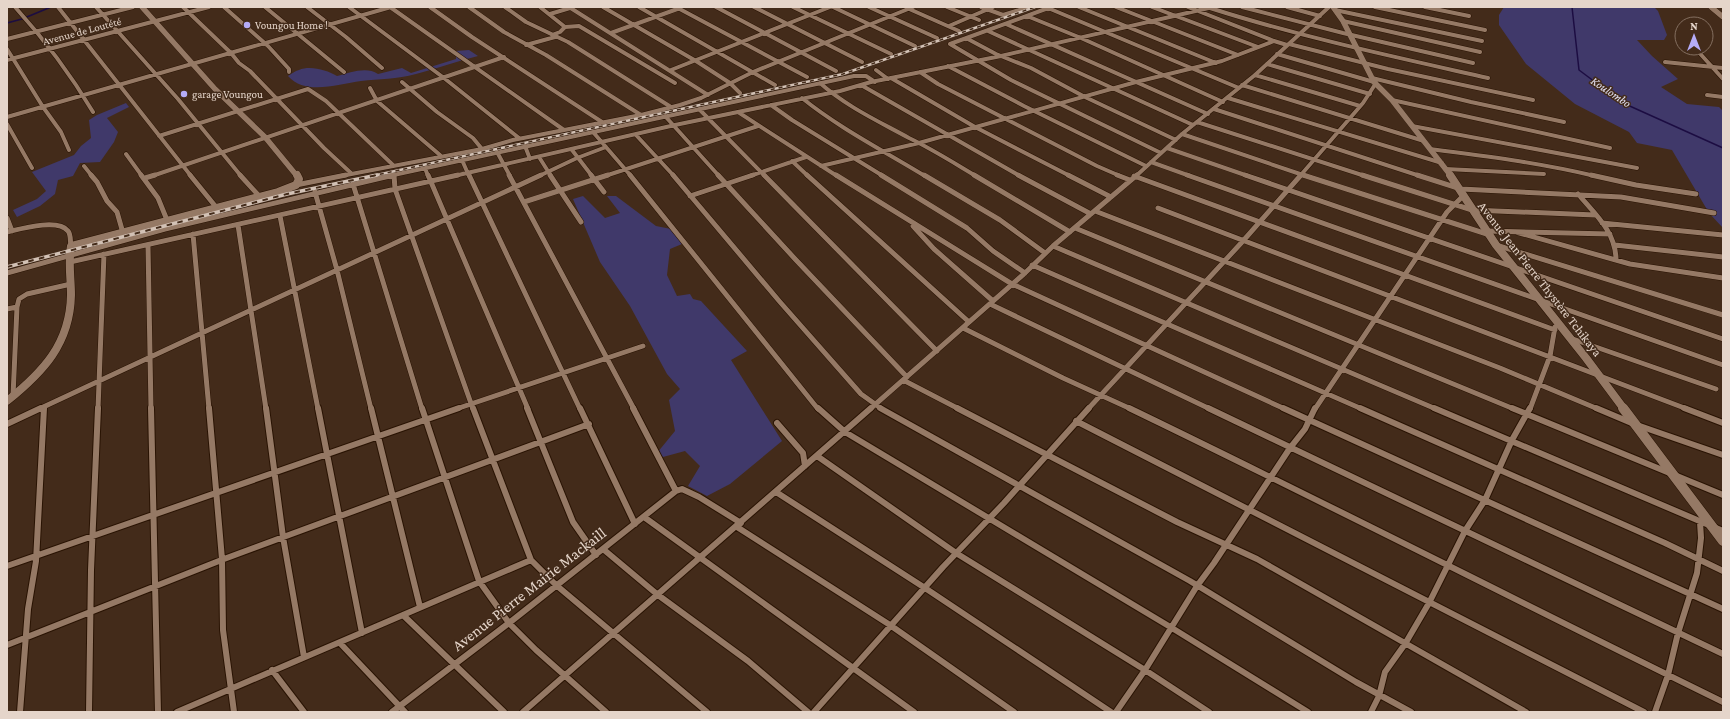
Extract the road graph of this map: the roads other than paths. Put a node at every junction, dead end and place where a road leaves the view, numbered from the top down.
1 (15, 7) edge
2 (58, 7) edge
3 (96, 7) edge
4 (133, 7) edge
5 (142, 7) edge
6 (183, 7) edge
7 (208, 7) edge
8 (224, 7) edge
9 (266, 7) edge
10 (307, 7) edge
11 (349, 7) edge
12 (391, 7) edge
13 (430, 7) edge
14 (469, 7) edge
15 (505, 7) edge
16 (540, 7) edge
17 (570, 7) edge
18 (603, 7) edge
19 (639, 7) edge
20 (679, 7) edge
21 (716, 7) edge
22 (754, 7) edge
23 (793, 7) edge
24 (830, 7) edge
25 (833, 7) edge
26 (869, 7) edge
27 (947, 7) edge
28 (981, 7) edge
29 (993, 7) edge
30 (1028, 7) edge
31 (1049, 7) edge
32 (1079, 7) edge
33 (1116, 7) edge
34 (1152, 7) edge
35 (1188, 7) edge
36 (1242, 7) edge
37 (1287, 7) edge
38 (1329, 7) edge
39 (1375, 7) edge
40 (1425, 7) edge
41 (1711, 7) edge
42 (909, 8) edge
43 (1212, 8) edge
44 (1334, 8) edge
45 (988, 9) junction
46 (1198, 11) junction
47 (189, 12) junction
48 (550, 14) junction
49 (103, 15) junction
50 (809, 15) junction
51 (361, 16) junction
52 (890, 16) junction
53 (1027, 16) junction
54 (1175, 16) junction
55 (1320, 16) junction
56 (1469, 16) dead end
57 (655, 17) junction
58 (971, 17) junction
59 (1723, 17) edge
60 (979, 20) dead end
61 (154, 21) junction
62 (1151, 21) junction
63 (1343, 21) junction
64 (71, 23) junction
65 (786, 23) junction
66 (330, 24) junction
67 (1006, 24) junction
68 (1310, 24) junction
69 (633, 25) junction
70 (871, 25) junction
71 (949, 26) junction
72 (565, 27) junction
73 (1128, 27) junction
74 (1485, 30) dead end
75 (37, 31) junction
76 (118, 31) junction
77 (959, 31) dead end
78 (988, 31) junction
79 (611, 33) junction
80 (763, 33) junction
81 (1104, 33) junction
82 (297, 34) junction
83 (849, 34) junction
84 (1299, 34) junction
85 (1350, 34) junction
86 (553, 36) junction
87 (937, 38) dead end
88 (966, 38) junction
89 (1081, 38) junction
90 (7, 39) edge
91 (84, 40) junction
92 (1274, 41) junction
93 (1482, 41) dead end
94 (742, 42) junction
95 (264, 43) junction
96 (826, 43) junction
97 (1055, 44) junction
98 (1288, 44) junction
99 (526, 45) junction
100 (915, 46) dead end
101 (1258, 47) junction
102 (1356, 48) junction
103 (7, 49) edge
104 (49, 49) junction
105 (1030, 49) junction
106 (718, 52) junction
107 (802, 52) junction
108 (1480, 52) dead end
109 (231, 53) junction
110 (891, 54) dead end
111 (1277, 54) junction
112 (1238, 55) junction
113 (1001, 56) junction
114 (1702, 56) edge
115 (504, 57) junction
116 (14, 58) junction
117 (7, 60) edge
118 (977, 60) junction
119 (696, 61) junction
120 (778, 62) junction
121 (862, 62) dead end
122 (1665, 62) dead end
123 (193, 63) junction
124 (1216, 63) junction
125 (1473, 63) dead end
126 (1267, 64) junction
127 (1365, 64) junction
128 (948, 66) junction
129 (1711, 66) junction
130 (382, 68) dead end
131 (474, 68) junction
132 (1723, 68) edge
133 (1192, 69) junction
134 (671, 70) junction
135 (876, 70) dead end
136 (836, 71) dead end
137 (289, 72) dead end
138 (344, 72) dead end
139 (753, 72) junction
140 (920, 72) junction
141 (155, 74) junction
142 (1255, 75) junction
143 (1162, 76) junction
144 (807, 77) dead end
145 (444, 78) junction
146 (890, 78) junction
147 (1488, 78) dead end
148 (1723, 79) edge
149 (1374, 81) junction
150 (402, 82) dead end
151 (875, 82) junction
152 (1136, 82) junction
153 (675, 83) dead end
154 (730, 83) junction
155 (820, 83) junction
156 (120, 84) junction
157 (775, 85) dead end
158 (861, 86) junction
159 (1240, 87) junction
160 (370, 88) dead end
161 (411, 89) junction
162 (1112, 89) junction
163 (740, 93) dead end
164 (830, 93) junction
165 (708, 94) junction
166 (1370, 94) junction
167 (83, 95) junction
168 (1707, 95) dead end
169 (1723, 96) edge
170 (1085, 97) junction
171 (277, 98) junction
172 (802, 98) junction
173 (1228, 98) junction
174 (740, 100) junction
175 (1392, 100) junction
176 (1534, 100) dead end
177 (377, 101) junction
178 (1223, 102) junction
179 (1061, 103) junction
180 (770, 105) junction
181 (1360, 106) junction
182 (43, 107) junction
183 (671, 107) junction
184 (698, 109) junction
185 (751, 109) junction
186 (1214, 109) junction
187 (237, 111) junction
188 (1034, 111) junction
189 (93, 112) dead end
190 (738, 112) junction
191 (339, 114) junction
192 (1208, 114) junction
193 (641, 115) junction
194 (665, 116) junction
195 (7, 117) edge
196 (709, 118) junction
197 (1007, 119) junction
198 (1349, 119) junction
199 (602, 122) junction
200 (1564, 122) dead end
201 (1195, 123) junction
202 (7, 124) edge
203 (197, 124) junction
204 (302, 125) junction
205 (675, 125) junction
206 (758, 126) junction
207 (1412, 126) junction
208 (975, 127) junction
209 (564, 130) junction
210 (593, 132) junction
211 (1339, 132) junction
212 (1182, 134) junction
213 (636, 135) junction
214 (948, 135) junction
215 (159, 136) junction
216 (727, 136) junction
217 (265, 137) junction
218 (519, 138) junction
219 (1176, 140) junction
220 (1424, 141) junction
221 (919, 143) junction
222 (604, 145) junction
223 (1326, 145) junction
224 (525, 146) junction
225 (692, 148) junction
226 (1167, 148) junction
227 (1610, 148) dead end
228 (482, 149) junction
229 (1430, 149) junction
230 (69, 150) dead end
231 (572, 150) junction
232 (221, 152) junction
233 (497, 152) junction
234 (884, 152) junction
235 (1161, 153) junction
236 (126, 154) dead end
237 (440, 156) junction
238 (539, 157) junction
239 (806, 157) junction
240 (577, 158) junction
241 (659, 158) junction
242 (855, 158) junction
243 (530, 159) junction
244 (1314, 159) junction
245 (462, 160) junction
246 (792, 161) junction
247 (1151, 162) junction
248 (184, 165) junction
249 (393, 165) junction
250 (504, 165) junction
251 (84, 166) dead end
252 (821, 166) junction
253 (1146, 166) junction
254 (1444, 166) junction
255 (32, 168) dead end
256 (425, 168) junction
257 (626, 168) junction
258 (1637, 168) dead end
259 (548, 172) junction
260 (761, 172) junction
261 (468, 173) junction
262 (352, 174) junction
263 (1301, 174) junction
264 (1544, 174) dead end
265 (394, 175) junction
266 (145, 178) junction
267 (593, 178) junction
268 (1132, 178) junction
269 (431, 182) junction
270 (353, 184) junction
271 (726, 184) junction
272 (296, 185) junction
273 (515, 187) junction
274 (559, 189) junction
275 (395, 190) junction
276 (1288, 190) junction
277 (315, 192) junction
278 (604, 192) dead end
279 (1462, 192) junction
280 (1578, 194) junction
281 (1696, 194) dead end
282 (690, 196) junction
283 (260, 197) junction
284 (1111, 197) junction
285 (357, 199) junction
286 (482, 202) junction
287 (524, 202) junction
288 (1274, 205) junction
289 (1453, 205) junction
290 (216, 207) junction
291 (318, 207) junction
292 (1158, 208) dead end
293 (1472, 210) junction
294 (1093, 213) junction
295 (1714, 213) dead end
296 (1595, 215) junction
297 (280, 216) junction
298 (7, 218) edge
299 (447, 218) junction
300 (167, 220) junction
301 (1442, 220) junction
302 (908, 221) junction
303 (581, 222) dead end
304 (1260, 222) junction
305 (1602, 223) junction
306 (238, 225) junction
307 (1072, 230) junction
308 (10, 232) edge
309 (123, 232) junction
310 (1516, 232) junction
311 (1488, 233) junction
312 (193, 234) junction
313 (1610, 234) junction
314 (1723, 235) edge
315 (411, 236) junction
316 (1430, 239) junction
317 (1243, 241) junction
318 (148, 245) junction
319 (1496, 245) junction
320 (1616, 245) junction
321 (1053, 246) junction
322 (70, 253) junction
323 (373, 253) junction
324 (1045, 253) junction
325 (104, 254) junction
326 (1723, 256) edge
327 (1417, 257) junction
328 (1616, 260) junction
329 (1223, 261) junction
330 (1032, 265) junction
331 (1514, 268) junction
332 (337, 270) junction
333 (7, 273) edge
334 (1025, 273) junction
335 (1403, 276) junction
336 (1723, 278) edge
337 (1204, 282) junction
338 (71, 284) junction
339 (1012, 284) junction
340 (294, 290) junction
341 (1390, 296) junction
342 (1540, 301) junction
343 (991, 302) junction
344 (1188, 302) junction
345 (17, 307) junction
346 (7, 309) edge
347 (251, 310) junction
348 (1723, 315) edge
349 (1374, 320) junction
350 (969, 322) junction
351 (1166, 324) junction
352 (1555, 326) junction
353 (963, 328) junction
354 (201, 333) junction
355 (1568, 337) junction
356 (1723, 339) edge
357 (1359, 345) junction
358 (643, 346) dead end
359 (1146, 346) junction
360 (937, 351) junction
361 (1550, 356) junction
362 (151, 357) junction
363 (607, 358) junction
364 (1723, 365) edge
365 (1341, 368) junction
366 (1124, 369) junction
367 (564, 372) junction
368 (1599, 374) junction
369 (905, 378) junction
370 (98, 381) junction
371 (1540, 384) junction
372 (519, 387) junction
373 (1716, 389) dead end
374 (1325, 393) junction
375 (1100, 395) junction
376 (10, 399) edge
377 (471, 403) junction
378 (875, 404) junction
379 (44, 407) junction
380 (1528, 414) junction
381 (425, 419) junction
382 (1310, 420) junction
383 (1076, 421) junction
384 (777, 423) dead end
385 (7, 424) edge
386 (588, 424) junction
387 (1634, 424) junction
388 (1723, 424) edge
389 (845, 432) junction
390 (378, 435) junction
391 (1512, 440) junction
392 (541, 442) junction
393 (1290, 448) junction
394 (327, 453) junction
395 (1046, 455) junction
396 (1723, 455) edge
397 (817, 456) junction
398 (493, 459) junction
399 (805, 466) junction
400 (1500, 469) junction
401 (274, 472) junction
402 (1670, 472) junction
403 (444, 477) junction
404 (1271, 477) junction
405 (1018, 486) junction
406 (676, 491) junction
407 (215, 492) junction
408 (776, 492) junction
409 (1723, 495) edge
410 (393, 496) junction
411 (1484, 500) junction
412 (1250, 509) junction
413 (154, 514) junction
414 (339, 516) junction
415 (644, 517) junction
416 (988, 518) junction
417 (1700, 522) junction
418 (635, 524) junction
419 (739, 525) junction
420 (1712, 527) junction
421 (1465, 530) junction
422 (1723, 531) edge
423 (93, 536) junction
424 (283, 537) junction
425 (1723, 541) edge
426 (1227, 544) junction
427 (603, 549) junction
428 (956, 553) junction
429 (596, 555) junction
430 (36, 556) junction
431 (701, 558) junction
432 (1698, 558) junction
433 (222, 559) junction
434 (531, 560) junction
435 (7, 566) edge
436 (1447, 566) junction
437 (1723, 571) edge
438 (479, 582) junction
439 (556, 585) junction
440 (154, 586) junction
441 (1197, 586) junction
442 (925, 588) junction
443 (658, 595) junction
444 (1691, 595) junction
445 (1428, 603) junction
446 (420, 607) junction
447 (91, 610) junction
448 (1723, 610) edge
449 (403, 615) junction
450 (509, 623) junction
451 (890, 625) junction
452 (1172, 628) junction
453 (1678, 633) junction
454 (362, 634) junction
455 (615, 634) junction
456 (27, 637) junction
457 (340, 643) junction
458 (1405, 644) junction
459 (7, 645) edge
460 (1723, 654) edge
461 (304, 657) junction
462 (455, 664) junction
463 (854, 667) junction
464 (272, 670) junction
465 (1145, 670) junction
466 (1668, 675) junction
467 (565, 676) junction
468 (231, 688) junction
469 (1378, 696) junction
470 (1723, 702) edge
471 (402, 709) edge
472 (20, 712) edge
473 (89, 712) edge
474 (158, 712) edge
475 (177, 712) edge
476 (234, 712) edge
477 (304, 712) edge
478 (392, 712) edge
479 (504, 712) edge
480 (523, 712) edge
481 (606, 712) edge
482 (707, 712) edge
483 (808, 712) edge
484 (814, 712) edge
485 (914, 712) edge
486 (1014, 712) edge
487 (1111, 712) edge
488 (1116, 712) edge
489 (1210, 712) edge
490 (1308, 712) edge
491 (1371, 712) edge
492 (1411, 712) edge
493 (1526, 712) edge
494 (1644, 712) edge
495 (1655, 712) edge

1 - 75 street
2 - 64 street
3 - 49 street
4 - 49 street
5 - 61 street
6 - 47 street
7 - 47 street, Avenue de Loutété
8 - 95 street
9 - 82 street
10 - 66 street
11 - 51 street
12 - 51 street
12 - 131 street
13 - 115 street
14 - 99 street
15 - 86 street
16 - 48 street
17 - 48 street
17 - 79 street
18 - 69 street
19 - 57 street
20 - 57 street
20 - 94 street
21 - 80 street
22 - 65 street
23 - 50 street
24 - 50 street
25 - 70 street
26 - 52 street
27 - 58 street
28 - 45 street
29 - 45 street
30 - 45 street
31 - 53 street
31 - 81 street
32 - 73 street
33 - 62 street
34 - 54 street
35 - 46 street
36 - 68 street
37 - 55 street
38 - 55 street
39 - 74 street
40 - 56 street
41 - 59 street
42 - 52 street
42 - 71 street
43 - 46 street
43 - 84 street
44 - 63 street, Avenue Jean Pierre Thystère Tchikaya
44 - 93 street
45 - 58 street
46 - 54 street
46 - 92 street
47 - 61 street, Avenue de Loutété
47 - 109 street
48 - 72 street
49 - 64 street
49 - 76 street
50 - 65 street
50 - 83 street
51 - 66 street
51 - 145 street
52 - 70 street
52 - 87 street
53 - 67 street
53 - 89 street
54 - 62 street
54 - 101 street
55 - 68 street
57 - 69 street
57 - 106 street
58 - 60 street
58 - 71 street
61 - 76 street, Avenue de Loutété
61 - 123 street
62 - 73 street
62 - 112 street
63 - 85 street, Avenue Jean Pierre Thystère Tchikaya
63 - 108 street
64 - 75 street
64 - 91 street
65 - 80 street
65 - 96 street
66 - 82 street
66 - 130 street
67 - 78 street
67 - 97 street
68 - 84 street
68 - 85 street
69 - 79 street
69 - 119 street
70 - 83 street
70 - 100 street
71 - 77 street
72 - 86 street
72 - 153 street
73 - 81 street
73 - 124 street
75 - 90 street
75 - 104 street
76 - 91 street, Avenue de Loutété
76 - 141 street
78 - 88 street
78 - 105 street
79 - 134 street
80 - 94 street
80 - 107 street
81 - 89 street
81 - 133 street
82 - 95 street
82 - 138 street
83 - 96 street
83 - 110 street
84 - 98 street
84 - 102 street
85 - 102 street, Avenue Jean Pierre Thystère Tchikaya
85 - 125 street
86 - 99 street
86 - 183 street
88 - 113 street
88 - 118 street
89 - 97 street
89 - 143 street
91 - 104 street, Avenue de Loutété
91 - 156 street
92 - 98 street
92 - 101 street
94 - 106 street
94 - 120 street
95 - 109 street
95 - 137 street
96 - 107 street
96 - 121 street
97 - 105 street
97 - 152 street
98 - 111 street
98 - 127 street
99 - 193 street
101 - 112 street
102 - 127 street, Avenue Jean Pierre Thystère Tchikaya
102 - 147 street
103 - 116 street
104 - 116 street, Avenue de Loutété
104 - 167 street
105 - 113 street
105 - 162 street
106 - 119 street
106 - 139 street
107 - 120 street
107 - 136 street
109 - 123 street
109 - 171 street
111 - 126 street
111 - 149 street
112 - 124 street
113 - 118 street
113 - 170 street
114 - 129 street
115 - 131 street
115 - 199 street
116 - 117 street, Avenue de Loutété
116 - 182 street
118 - 128 street
118 - 179 street
119 - 134 street
119 - 154 street
120 - 139 street
120 - 144 street
122 - 129 street
123 - 141 street
123 - 187 street
124 - 133 street
126 - 142 street
126 - 166 street
127 - 149 street, Avenue Jean Pierre Thystère Tchikaya
127 - 176 street
128 - 140 street
128 - 188 street
129 - 132 street
129 - 148 street
131 - 145 street
131 - 209 street
133 - 143 street
133 - 159 street
134 - 165 street
135 - 146 street
139 - 154 street
139 - 157 street
140 - 146 street
140 - 197 street
141 - 156 street
141 - 203 street
142 - 159 street
142 - 181 street
143 - 152 street
143 - 178 street
145 - 161 street
145 - 218 street
146 - 151 street
146 - 208 street
149 - 166 street
149 - 175 street, Avenue Jean Pierre Thystère Tchikaya
149 - 200 street
150 - 161 street
151 - 155 street
151 - 158 street
152 - 162 street
152 - 192 street
154 - 163 street
154 - 165 street
155 - 164 street
155 - 174 street
156 - 167 street
156 - 215 street
158 - 164 street
158 - 214 street
159 - 173 street
159 - 198 street
160 - 177 street
161 - 177 street
161 - 228 street
162 - 170 street
162 - 201 street
164 - 172 street
164 - 221 street
165 - 183 street
166 - 181 street
167 - 182 street
167 - 189 street
168 - 169 street
170 - 179 street
170 - 219 street
171 - 187 street
171 - 191 street
171 - 204 street
172 - 180 street
172 - 234 street
173 - 178 street
173 - 211 street
174 - 184 street
174 - 185 street
175 - 207 street, Avenue Jean Pierre Thystère Tchikaya
175 - 227 street
177 - 191 street
177 - 237 street
178 - 186 street
179 - 188 street
179 - 235 street
180 - 185 street
180 - 242 street
181 - 198 street
182 - 195 street
182 - 230 street
183 - 193 street
184 - 194 street
184 - 196 street
185 - 190 street
186 - 192 street
186 - 223 street
187 - 203 street
187 - 217 street
188 - 197 street
188 - 253 street
190 - 196 street
190 - 206 street
191 - 204 street
191 - 249 street
192 - 201 street
193 - 199 street
194 - 205 street
194 - 210 street
196 - 205 street
196 - 216 street
197 - 208 street
197 - 268 street
198 - 211 street
198 - 220 street
199 - 209 street
201 - 212 street
201 - 244 street
202 - 255 street
203 - 215 street
203 - 232 street
204 - 217 street
204 - 262 street
205 - 213 street
205 - 225 street
206 - 216 street
206 - 239 street
207 - 220 street, Avenue Jean Pierre Thystère Tchikaya
207 - 258 street
208 - 214 street
208 - 284 street
209 - 218 street
210 - 222 street
210 - 224 street
211 - 223 street
211 - 254 street
212 - 219 street
212 - 263 street
213 - 222 street
213 - 241 street
214 - 221 street
214 - 294 street
215 - 248 street
216 - 225 street
216 - 260 street
217 - 232 street
217 - 272 street
218 - 228 street
219 - 226 street
220 - 229 street, Avenue Jean Pierre Thystère Tchikaya
221 - 234 street
221 - 307 street
222 - 231 street
222 - 240 street
222 - 257 street
223 - 244 street
223 - 279 street
224 - 233 street
224 - 243 street
225 - 241 street
225 - 271 street
226 - 235 street
226 - 276 street
228 - 237 street
229 - 254 street, Avenue Jean Pierre Thystère Tchikaya
229 - 281 street
231 - 238 street
231 - 240 street
232 - 248 street
232 - 283 street
233 - 245 street
233 - 250 street
234 - 242 street
234 - 324 street
235 - 247 street
236 - 266 street
237 - 249 street
238 - 243 street
238 - 259 street
239 - 246 street
239 - 252 street
240 - 259 street
240 - 267 street
241 - 257 street
241 - 282 street
242 - 252 street
242 - 334 street
243 - 250 street
244 - 263 street
244 - 289 street
245 - 256 street
245 - 261 street
246 - 260 street
246 - 350 street
247 - 253 street
247 - 288 street
248 - 266 street
248 - 290 street
249 - 262 street
250 - 261 street
250 - 273 street
251 - 309 street
252 - 302 street
253 - 268 street
254 - 264 street
254 - 279 street, Avenue Jean Pierre Thystère Tchikaya
256 - 265 street
256 - 269 street
257 - 267 street
257 - 389 street
259 - 273 street
259 - 274 street
260 - 271 street
260 - 360 street
261 - 269 street
261 - 286 street
262 - 272 street
263 - 276 street
263 - 301 street
265 - 270 street
265 - 275 street
266 - 300 street
267 - 274 street
267 - 278 street
268 - 284 street
268 - 304 street
269 - 275 street
269 - 299 street
270 - 277 street
270 - 285 street
271 - 282 street
271 - 369 street
272 - 283 street
273 - 286 street
273 - 287 street
274 - 287 street
274 - 303 street
275 - 285 street
275 - 315 street
276 - 288 street
276 - 316 street
277 - 291 street
277 - 322 street
279 - 280 street
279 - 289 street
279 - 293 street, Avenue Jean Pierre Thystère Tchikaya
280 - 295 street
280 - 296 street
282 - 378 street
283 - 290 street
284 - 294 street
285 - 291 street
285 - 323 street
286 - 299 street
286 - 367 street
287 - 363 street
288 - 304 street
288 - 327 street
289 - 293 street
289 - 301 street
290 - 300 street
291 - 297 street
291 - 332 street
292 - 317 street
293 - 296 street
293 - 311 street, Avenue Jean Pierre Thystère Tchikaya
294 - 307 street
294 - 329 street
296 - 305 street
297 - 306 street
297 - 340 street
298 - 308 street
299 - 315 street
299 - 372 street
300 - 309 street
301 - 311 street
301 - 316 street
302 - 339 street
302 - 343 street
304 - 317 street
304 - 335 street
305 - 313 street
305 - 314 street
306 - 312 street
306 - 347 street
307 - 321 street
307 - 337 street
308 - 322 street
309 - 322 street
310 - 311 street
310 - 313 street
310 - 328 street
311 - 319 street, Avenue Jean Pierre Thystère Tchikaya
312 - 318 street
312 - 354 street
313 - 320 street
315 - 323 street
315 - 377 street
316 - 327 street
316 - 331 street
317 - 329 street
317 - 341 street
318 - 325 street
318 - 362 street
319 - 331 street, Avenue Jean Pierre Thystère Tchikaya
319 - 348 street
320 - 326 street
320 - 328 street
321 - 324 street
321 - 344 street
322 - 325 street
322 - 333 street
322 - 338 street
323 - 332 street
323 - 381 street
324 - 330 street
325 - 370 street
327 - 335 street
327 - 342 street
328 - 336 street
329 - 337 street
329 - 349 street
330 - 334 street
330 - 351 street
331 - 342 street, Avenue Jean Pierre Thystère Tchikaya
331 - 356 street
332 - 340 street
332 - 390 street
334 - 339 street
335 - 341 street
335 - 352 street
337 - 344 street
337 - 357 street
338 - 345 street
338 - 376 street
339 - 343 street
339 - 359 street
340 - 347 street
340 - 394 street
341 - 349 street
341 - 361 street
342 - 352 street, Avenue Jean Pierre Thystère Tchikaya
342 - 364 street
343 - 350 street
343 - 366 street
344 - 351 street
344 - 365 street
345 - 346 street
345 - 376 street
347 - 354 street
347 - 401 street
349 - 357 street
349 - 371 street
350 - 353 street
351 - 359 street
351 - 374 street
352 - 355 street, Avenue Jean Pierre Thystère Tchikaya
352 - 361 street
353 - 360 street
353 - 375 street
354 - 362 street
354 - 407 street
355 - 368 street, Avenue Jean Pierre Thystère Tchikaya
355 - 373 street
357 - 365 street
357 - 380 street
358 - 363 street
359 - 366 street
359 - 382 street
360 - 369 street
361 - 368 street
361 - 371 street
362 - 370 street
362 - 413 street
363 - 367 street
363 - 406 street
365 - 374 street
365 - 391 street
366 - 375 street
366 - 393 street
367 - 372 street
367 - 386 street
368 - 387 street, Avenue Jean Pierre Thystère Tchikaya
368 - 388 street
369 - 378 street
369 - 395 street
370 - 379 street
370 - 423 street
371 - 380 street
371 - 387 street
372 - 377 street
372 - 392 street
374 - 382 street
374 - 400 street
375 - 383 street
375 - 404 street
377 - 381 street
377 - 398 street
378 - 389 street
378 - 405 street
379 - 385 street
379 - 430 street
380 - 391 street
380 - 402 street
381 - 390 street
381 - 403 street
382 - 393 street
382 - 411 street
383 - 395 street
383 - 412 street
384 - 399 street
386 - 392 street
386 - 418 street
387 - 396 street
387 - 402 street, Avenue Jean Pierre Thystère Tchikaya
389 - 397 street
389 - 416 street
390 - 394 street
390 - 410 street
391 - 400 street
391 - 417 street
392 - 398 street
392 - 429 street
393 - 404 street
393 - 421 street
394 - 401 street
394 - 414 street
395 - 405 street
395 - 426 street
397 - 399 street
397 - 428 street
398 - 403 street
398 - 434 street
399 - 408 street
400 - 411 street
400 - 432 street
401 - 407 street
401 - 424 street
402 - 409 street
402 - 420 street, Avenue Jean Pierre Thystère Tchikaya
403 - 410 street
403 - 438 street
404 - 412 street
404 - 436 street
405 - 416 street
405 - 441 street
406 - 415 street, Avenue Pierre Mairie Mackaill
406 - 419 street
407 - 413 street
407 - 433 street
408 - 419 street
408 - 442 street
410 - 414 street
410 - 446 street
411 - 421 street
411 - 444 street
412 - 426 street
412 - 445 street
413 - 423 street
413 - 440 street
414 - 424 street
414 - 454 street
415 - 418 street, Avenue Pierre Mairie Mackaill
415 - 431 street
416 - 428 street
416 - 452 street
417 - 420 street
417 - 432 street
418 - 427 street, Avenue Pierre Mairie Mackaill
419 - 431 street
419 - 451 street
420 - 422 street
420 - 425 street, Avenue Jean Pierre Thystère Tchikaya
421 - 436 street
421 - 453 street
423 - 430 street
423 - 447 street
424 - 433 street
424 - 461 street
426 - 441 street
426 - 458 street
427 - 429 street, Avenue Pierre Mairie Mackaill
427 - 443 street
428 - 442 street
428 - 465 street
429 - 439 street, Avenue Pierre Mairie Mackaill
430 - 435 street
430 - 456 street
431 - 443 street
431 - 463 street
432 - 437 street
432 - 444 street
433 - 440 street
433 - 468 street
434 - 438 street
434 - 439 street
436 - 445 street
436 - 466 street
438 - 446 street
438 - 450 street
439 - 450 street, Avenue Pierre Mairie Mackaill
439 - 455 street
440 - 447 street
440 - 474 street
441 - 452 street
441 - 469 street
442 - 451 street
442 - 487 street
443 - 455 street
443 - 483 street
444 - 448 street
444 - 453 street
445 - 458 street
445 - 494 street
446 - 449 street
447 - 456 street
447 - 473 street
449 - 454 street
449 - 462 street
450 - 462 street, Avenue Pierre Mairie Mackaill
450 - 467 street
451 - 463 street
451 - 486 street
452 - 465 street
452 - 490 street
453 - 460 street
453 - 466 street
454 - 457 street
455 - 467 street
455 - 482 street
456 - 459 street
456 - 472 street
457 - 461 street
457 - 471 street
458 - 469 street
458 - 493 street
461 - 464 street
462 - 471 street, Avenue Pierre Mairie Mackaill
462 - 479 street
463 - 484 street
463 - 485 street
464 - 468 street
464 - 477 street
465 - 488 street
465 - 489 street
466 - 470 street
466 - 495 street
467 - 480 street
467 - 481 street
468 - 475 street
468 - 476 street
469 - 491 street
469 - 492 street
471 - 478 street, Avenue Pierre Mairie Mackaill

